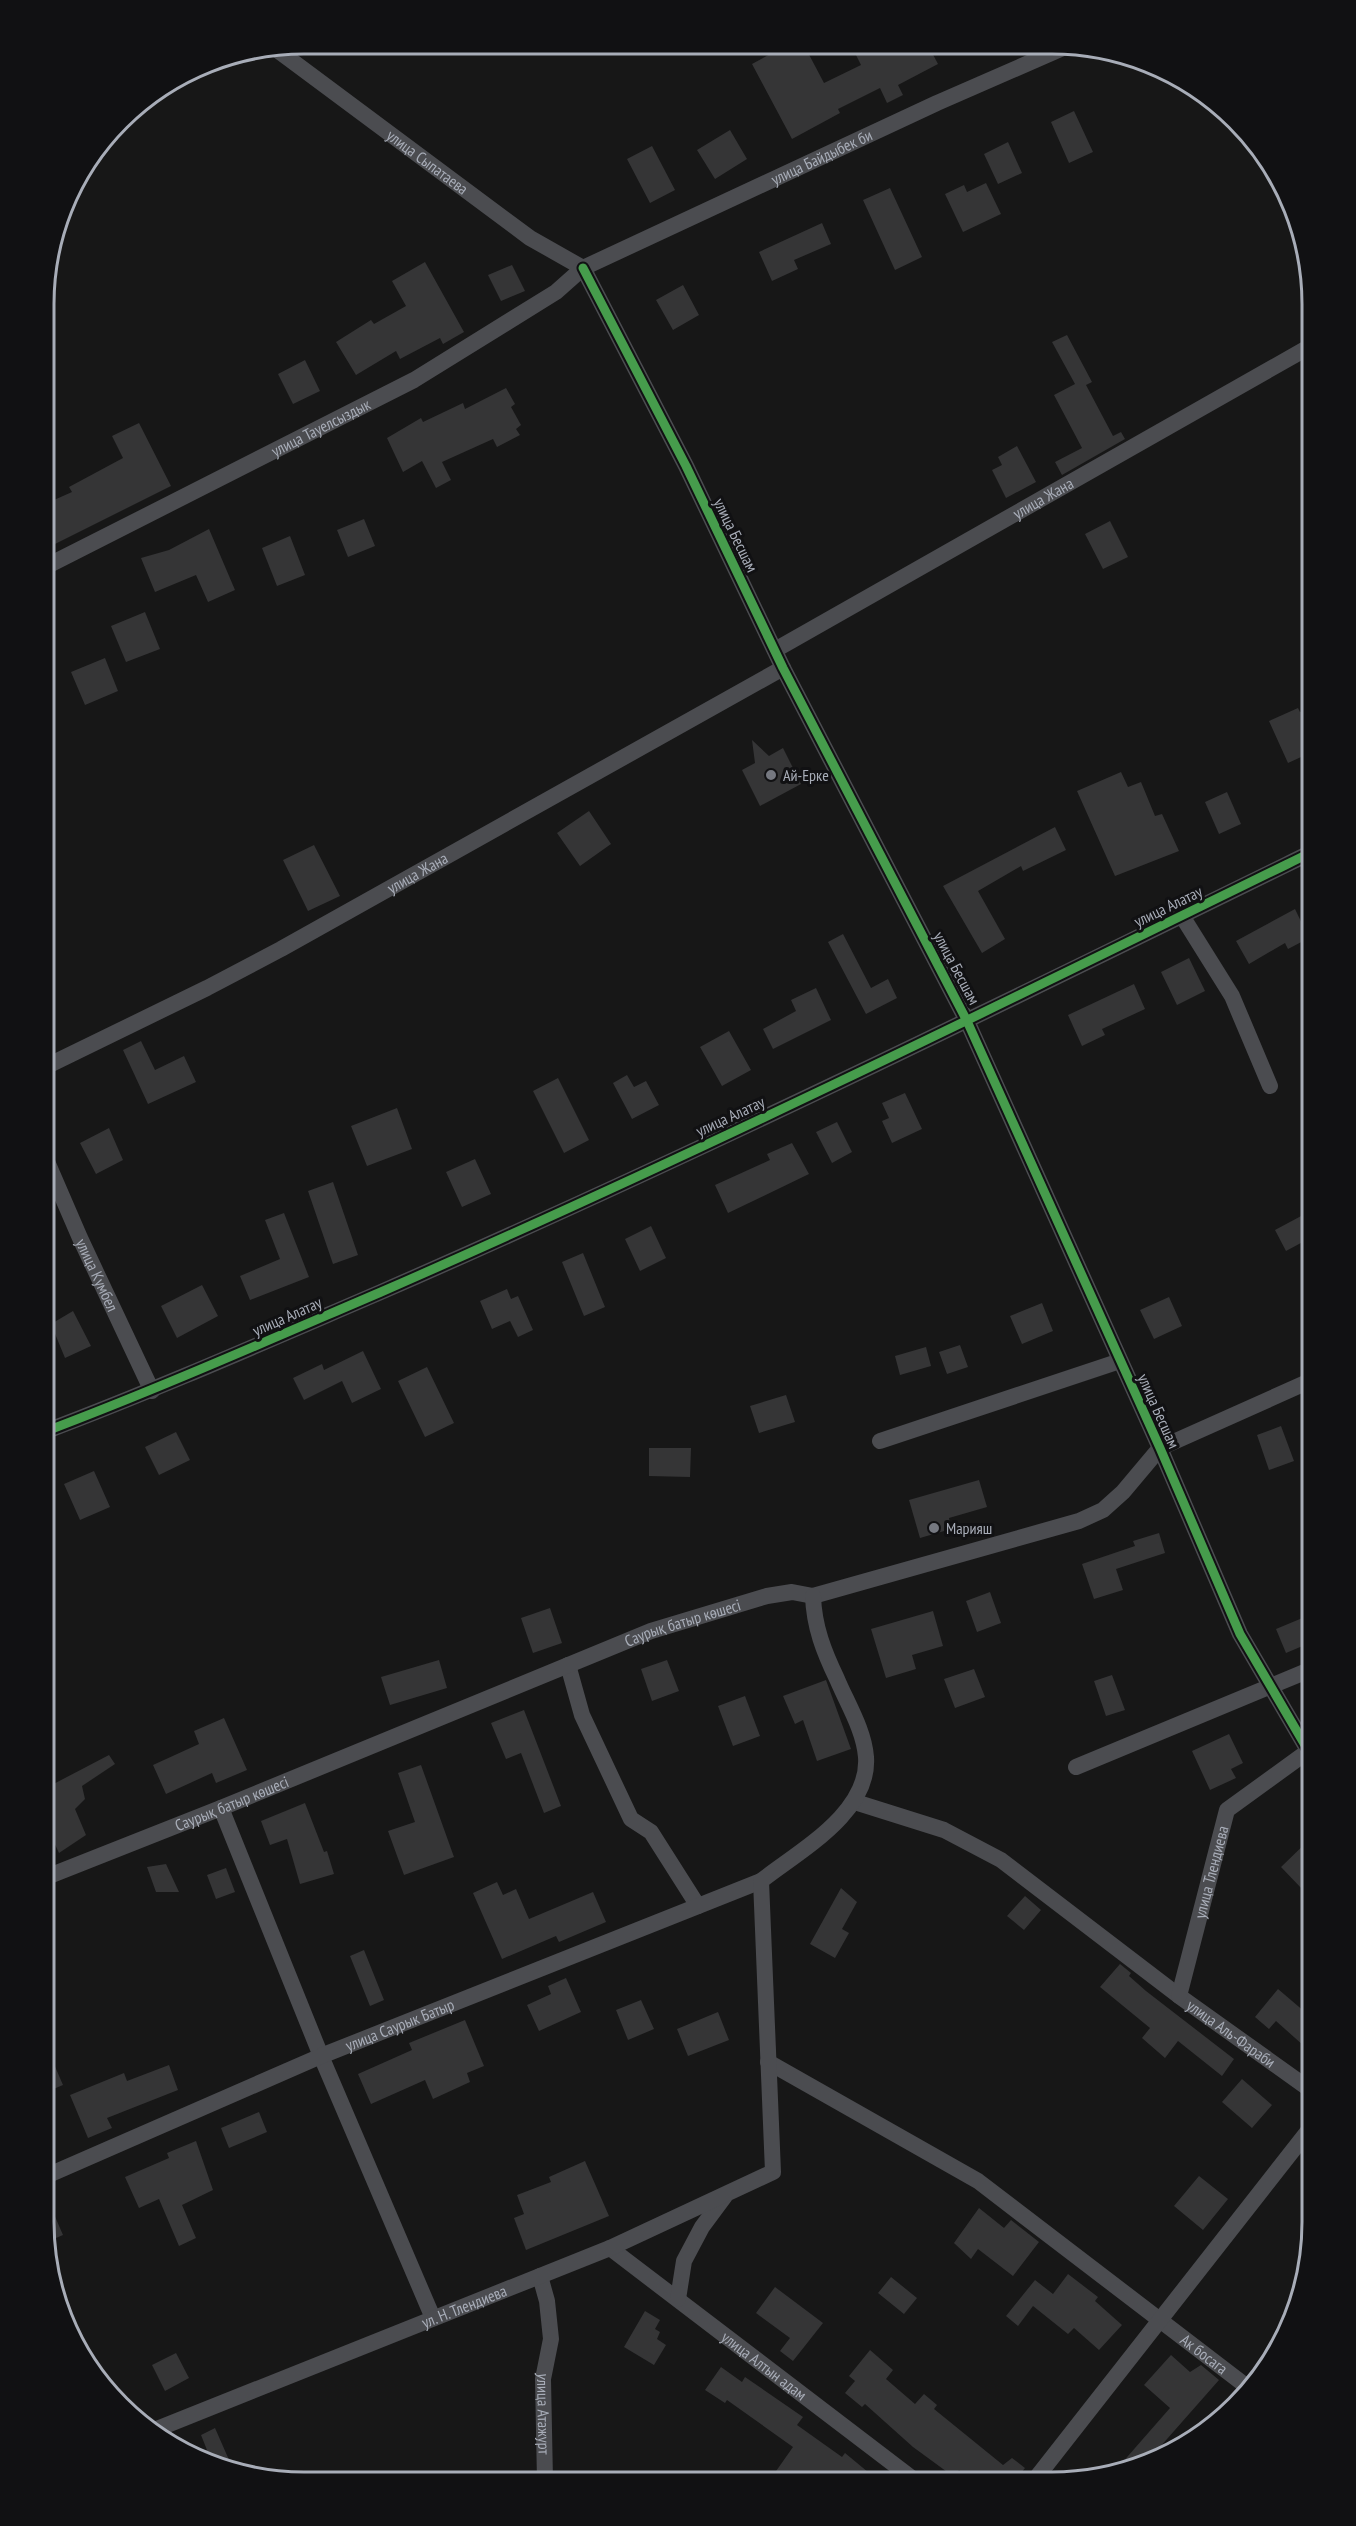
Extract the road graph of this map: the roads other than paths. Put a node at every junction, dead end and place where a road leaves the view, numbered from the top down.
1 (1049, 54) edge
2 (284, 55) edge
3 (583, 268) junction
4 (1302, 351) edge
5 (54, 562) edge
6 (775, 650) junction
7 (783, 668) junction
8 (1302, 857) edge
9 (1182, 916) junction
10 (967, 1021) junction
11 (54, 1063) edge
12 (1270, 1086) dead end
13 (54, 1177) edge
14 (1120, 1361) junction
15 (1302, 1384) edge
16 (152, 1391) junction
17 (54, 1428) edge
18 (880, 1441) dead end
19 (1160, 1448) junction
20 (813, 1596) junction
21 (568, 1665) junction
22 (1302, 1673) edge
23 (1270, 1687) junction
24 (1302, 1741) edge
25 (1302, 1759) edge
26 (1076, 1767) dead end
27 (855, 1802) junction
28 (221, 1808) junction
29 (54, 1874) edge
30 (761, 1881) junction
31 (698, 1906) junction
32 (1179, 1996) junction
33 (321, 2056) junction
34 (768, 2062) junction
35 (1302, 2084) edge
36 (1302, 2139) edge
37 (54, 2173) edge
38 (727, 2193) junction
39 (610, 2248) junction
40 (540, 2276) junction
41 (678, 2299) junction
42 (433, 2318) junction
43 (1159, 2319) junction
44 (1243, 2383) edge
45 (162, 2428) edge
46 (545, 2472) edge
47 (905, 2472) edge
48 (1041, 2472) edge

1 - 3 street, улица Байдыбек би
2 - 3 street, улица Сыпатаева
3 - 5 street, улица Тауелсыздык
3 - 6 street, улица Бесшам
4 - 6 street, улица Жана
6 - 7 street, улица Бесшам
7 - 10 street, улица Бесшам
7 - 11 street, улица Жана
8 - 9 street, улица Алатау
9 - 10 street, улица Алатау
9 - 12 street
10 - 14 street, улица Бесшам
10 - 16 street, улица Алатау
13 - 16 street, улица Кумбел
14 - 18 street
14 - 19 street, улица Бесшам
15 - 19 street, Саурық батыр көшесі
16 - 17 street, улица Алатау
19 - 20 street, Саурық батыр көшесі
19 - 23 street, улица Бесшам
20 - 21 street, Саурық батыр көшесі
20 - 27 street
21 - 28 street, Саурық батыр көшесі
21 - 31 street
22 - 23 street
23 - 24 street, улица Бесшам
23 - 26 street
25 - 32 street, улица Тлендиева
27 - 30 street, улица Саурык Батыр
27 - 32 street, улица Аль-Фараби
28 - 29 street, Саурық батыр көшесі
28 - 33 street
30 - 31 street, улица Саурык Батыр
30 - 34 street
31 - 33 street, улица Саурык Батыр
32 - 35 street, улица Аль-Фараби
33 - 37 street, улица Саурык Батыр
33 - 42 street
34 - 38 street, ул. Н. Тлендиева
34 - 43 street, Ак босага
36 - 43 street
38 - 39 street, ул. Н. Тлендиева
38 - 41 street
39 - 40 street, ул. Н. Тлендиева
39 - 41 street, улица Алтын адам
40 - 42 street, ул. Н. Тлендиева
40 - 46 street, улица Атажурт
41 - 47 street, улица Алтын адам
42 - 45 street, ул. Н. Тлендиева
43 - 44 street, Ак босага
43 - 48 street

